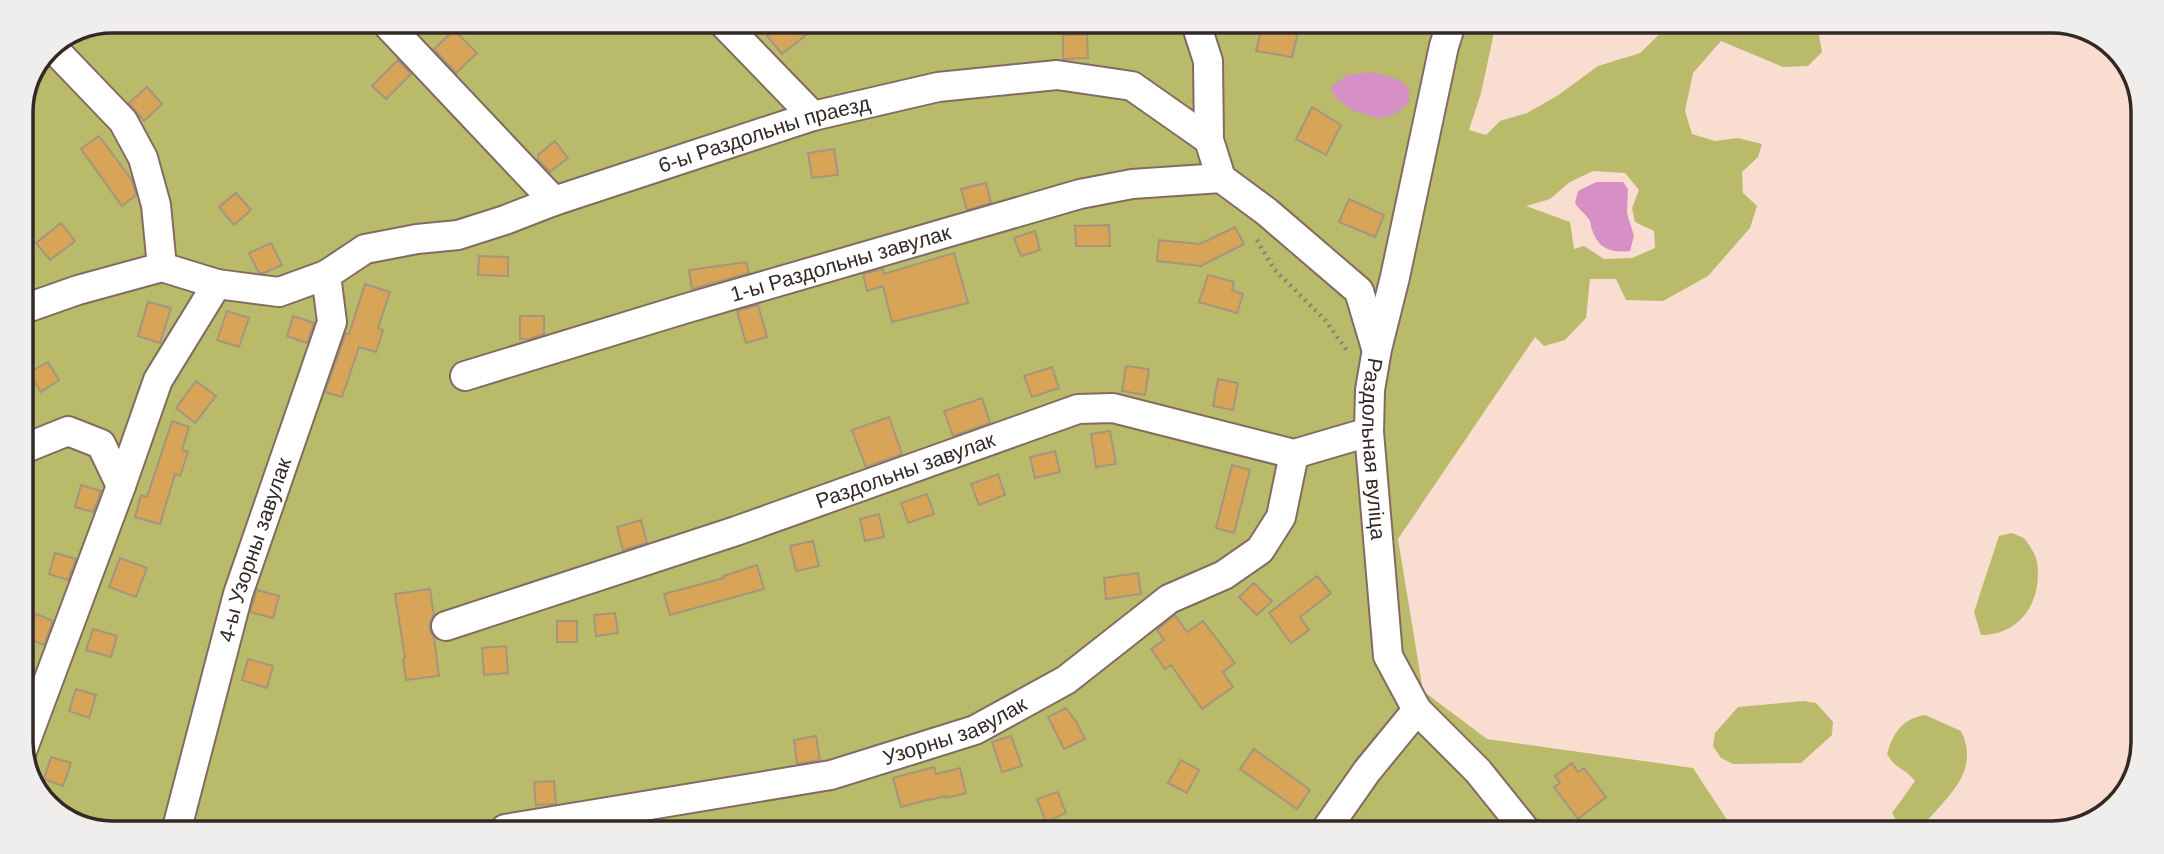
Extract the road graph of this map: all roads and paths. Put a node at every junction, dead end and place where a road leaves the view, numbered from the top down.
1 (395, 33) edge
2 (733, 33) edge
3 (1199, 33) edge
4 (1448, 33) edge
5 (59, 54) edge
6 (813, 116) junction
7 (1209, 140) junction
8 (1221, 178) junction
9 (554, 201) junction
10 (1254, 235) dead end
11 (162, 267) junction
12 (326, 275) junction
13 (1395, 277) junction
14 (217, 284) junction
15 (1359, 291) junction
16 (33, 306) edge
17 (1377, 349) junction
18 (465, 376) dead end
19 (1370, 390) junction
20 (1369, 432) junction
21 (33, 445) edge
22 (1294, 454) junction
23 (121, 486) junction
24 (446, 626) dead end
25 (1417, 710) junction
26 (33, 722) edge
27 (179, 821) edge
28 (553, 821) edge
29 (1332, 821) edge
30 (1518, 821) edge

1 - 9 street
2 - 6 street
3 - 7 street
4 - 13 street, Раздольная вуліца
5 - 11 street
6 - 7 street, 6-ы Раздольны праезд
6 - 9 street, 6-ы Раздольны праезд
7 - 8 street
8 - 15 street
8 - 18 street, 1-ы Раздольны завулак
9 - 12 street, 6-ы Раздольны праезд
10 - 19 path
11 - 14 street, 6-ы Раздольны праезд
11 - 16 street
12 - 14 street, 6-ы Раздольны праезд
12 - 27 street, 4-ы Узорны завулак
13 - 15 street
13 - 17 street, Раздольная вуліца
14 - 23 street
15 - 17 street
17 - 19 street, Раздольная вуліца
19 - 20 street, Раздольная вуліца
20 - 22 street
20 - 25 street, Раздольная вуліца
21 - 23 street
22 - 24 street, Раздольны завулак
22 - 28 street, Узорны завулак
23 - 26 street
25 - 29 street
25 - 30 street, Раздольная вуліца

